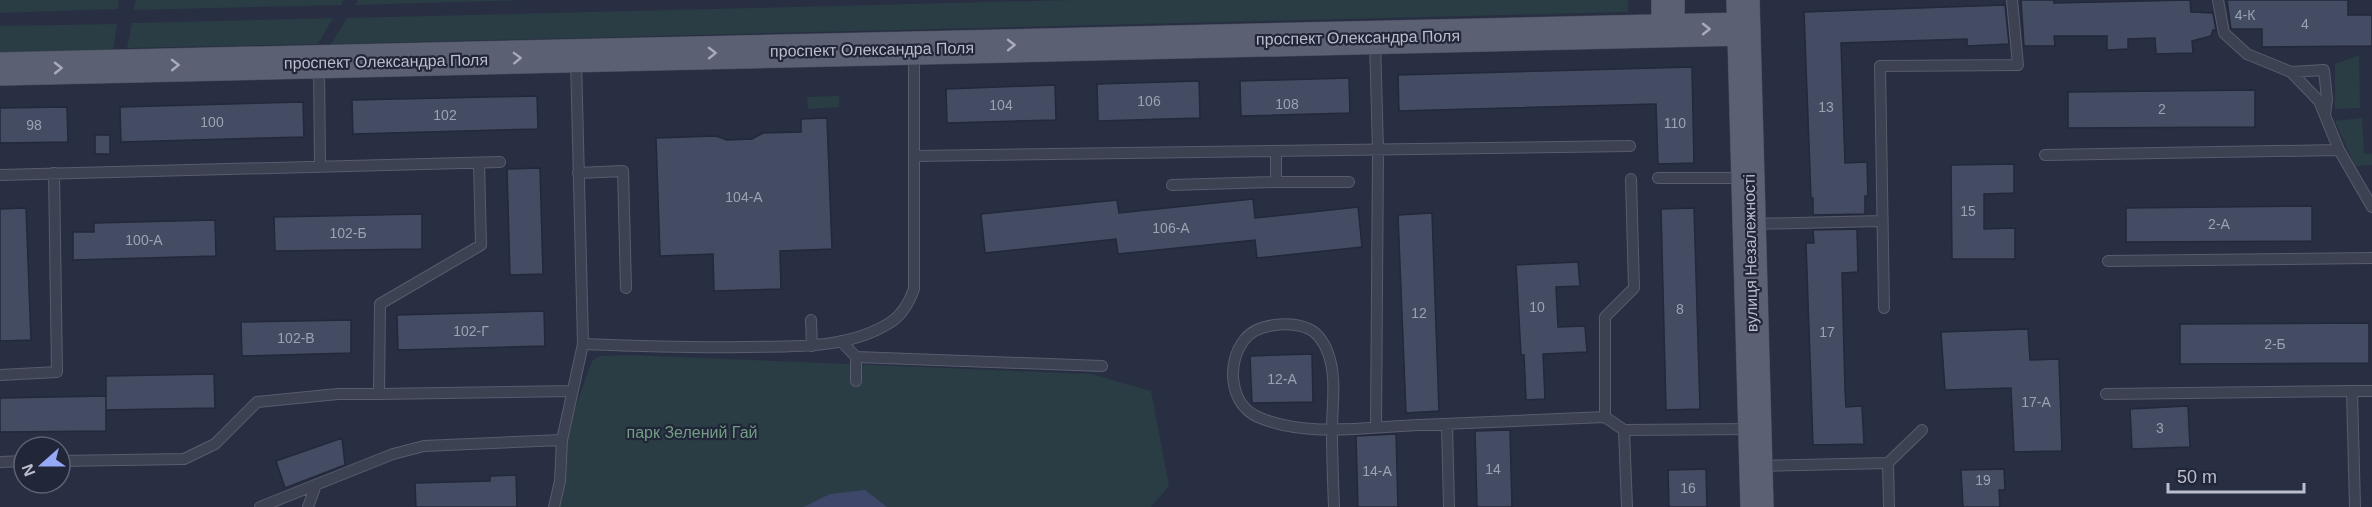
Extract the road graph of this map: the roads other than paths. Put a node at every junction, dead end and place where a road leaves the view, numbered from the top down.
1 (2012, 0) edge
2 (2218, 0) edge
3 (1743, 14) edge
4 (1668, 15) edge
5 (1375, 36) junction
6 (914, 48) junction
7 (576, 56) junction
8 (319, 63) junction
9 (0, 69) edge
10 (2291, 72) junction
11 (2325, 116) junction
12 (1630, 146) dead end
13 (2339, 150) junction
14 (1378, 151) junction
15 (1276, 152) junction
16 (2045, 154) dead end
17 (915, 156) junction
18 (500, 162) dead end
19 (479, 163) junction
20 (320, 166) junction
21 (54, 173) junction
22 (578, 173) junction
23 (0, 175) edge
24 (1658, 178) dead end
25 (1749, 178) junction
26 (1631, 179) dead end
27 (1276, 182) junction
28 (1348, 182) dead end
29 (1172, 185) dead end
30 (2372, 207) edge
31 (1881, 221) junction
32 (1750, 224) junction
33 (2372, 258) edge
34 (2108, 261) dead end
35 (626, 288) dead end
36 (1884, 308) dead end
37 (812, 320) dead end
38 (841, 341) junction
39 (583, 344) junction
40 (812, 346) junction
41 (856, 357) junction
42 (1101, 366) dead end
43 (0, 375) edge
44 (856, 381) dead end
45 (571, 391) junction
46 (2352, 391) junction
47 (2372, 391) edge
48 (379, 394) junction
49 (2106, 394) dead end
50 (1605, 417) junction
51 (1447, 424) junction
52 (1376, 427) junction
53 (1332, 429) junction
54 (1754, 429) junction
55 (1624, 430) junction
56 (1922, 430) dead end
57 (562, 440) junction
58 (72, 461) edge
59 (1888, 462) junction
60 (1756, 466) junction
61 (316, 485) junction
62 (260, 507) edge
63 (308, 507) edge
64 (554, 507) edge
65 (1334, 507) edge
66 (1449, 507) edge
67 (1627, 507) edge
68 (1757, 507) edge
69 (1889, 507) edge
70 (2355, 507) edge

1 - 31 lane
2 - 10 lane
4 -> 3 main road, проспект Олександра Поля
3 - 25 main road, вулиця Незалежності
4 - 5 main road, проспект Олександра Поля
6 -> 5 main road, проспект Олександра Поля
5 - 14 lane
7 -> 6 main road, проспект Олександра Поля
6 - 17 lane
8 -> 7 main road, проспект Олександра Поля
7 - 22 lane
9 -> 8 main road, проспект Олександра Поля
8 - 20 lane
10 - 11 lane
10 - 11 lane
11 - 13 lane
12 - 14 lane
13 - 16 lane
13 - 30 lane
14 - 15 lane
14 - 52 lane
15 - 17 lane
15 - 27 lane
17 - 38 lane
18 - 19 lane
19 - 20 lane
19 - 48 lane
20 - 21 lane
21 - 23 lane
21 - 43 lane
22 - 35 lane
22 - 39 lane
24 - 25 lane
25 - 32 main road, вулиця Незалежності
26 - 50 lane
27 - 28 lane
27 - 29 lane
31 - 32 lane
31 - 36 lane
32 - 54 main road, вулиця Незалежності
33 - 34 lane
37 - 40 lane
38 - 40 lane
38 - 41 lane
39 - 40 lane
39 - 45 lane
41 - 42 lane
41 - 44 lane
45 - 48 lane
45 - 57 lane
46 - 47 lane
46 - 49 lane
46 - 70 lane
48 - 58 lane
50 - 51 lane
50 - 55 lane
51 - 52 lane
51 - 66 lane
52 - 53 lane
53 - 53 lane
53 - 65 lane
54 - 55 lane
54 - 60 main road, вулиця Незалежності
55 - 67 lane
56 - 59 lane
57 - 61 lane
57 - 64 lane
59 - 60 lane
59 - 69 lane
60 - 68 main road, вулиця Незалежності
61 - 62 lane
61 - 63 lane

